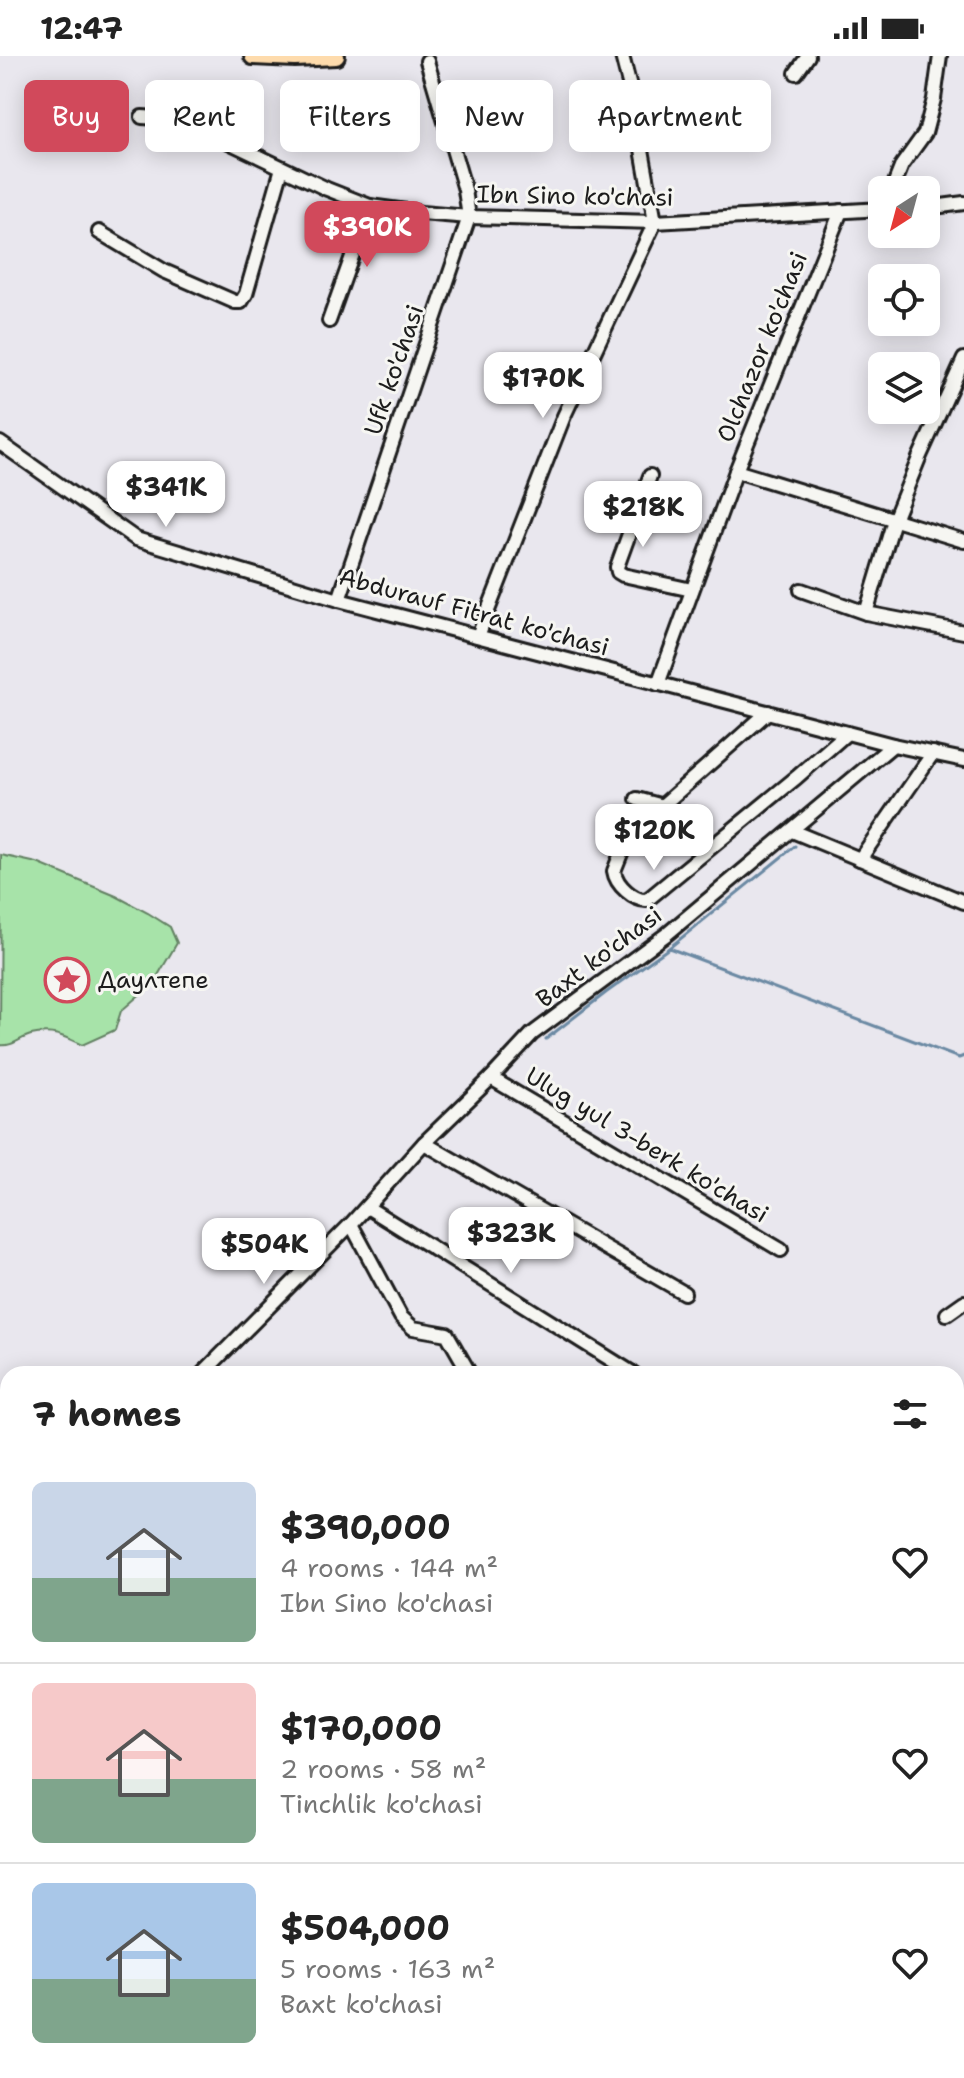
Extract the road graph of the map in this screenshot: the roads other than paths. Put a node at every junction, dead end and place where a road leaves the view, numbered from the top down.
1 (253, 56) edge
2 (336, 56) edge
3 (622, 56) edge
4 (808, 56) edge
5 (940, 56) edge
6 (427, 61) dead end
7 (796, 73) dead end
8 (142, 117) dead end
9 (282, 168) junction
10 (898, 176) edge
11 (964, 203) edge
12 (370, 206) junction
13 (940, 206) edge
14 (868, 210) edge
15 (841, 211) junction
16 (469, 217) junction
17 (655, 222) junction
18 (99, 232) dead end
19 (329, 321) dead end
20 (964, 359) edge
21 (0, 443) edge
22 (736, 471) junction
23 (650, 476) dead end
24 (894, 520) junction
25 (964, 541) edge
26 (692, 590) junction
27 (801, 590) dead end
28 (339, 600) junction
29 (866, 613) junction
30 (964, 632) edge
31 (478, 636) junction
32 (658, 684) junction
33 (768, 712) junction
34 (847, 733) junction
35 (893, 745) junction
36 (933, 753) junction
37 (964, 760) edge
38 (637, 799) dead end
39 (663, 806) junction
40 (792, 831) junction
41 (860, 859) junction
42 (964, 902) edge
43 (491, 1078) junction
44 (424, 1143) junction
45 (367, 1207) junction
46 (351, 1224) junction
47 (781, 1250) dead end
48 (684, 1293) dead end
49 (964, 1302) edge
50 (947, 1314) dead end
51 (210, 1366) edge
52 (465, 1366) edge
53 (621, 1366) edge

1 - 2 main road
3 - 17 street
4 - 7 street
5 - 10 street
6 - 16 street, Ufk ko'chasi
8 - 9 street, Ibn Sino ko'chasi
9 - 12 street, Ibn Sino ko'chasi
9 - 18 street
11 - 13 street
12 - 16 street, Ibn Sino ko'chasi
12 - 19 street
14 - 15 street, Ibn Sino ko'chasi
15 - 17 street, Ibn Sino ko'chasi
15 - 22 street, Olchazor ko'chasi
16 - 17 street, Ibn Sino ko'chasi
16 - 28 street, Ufk ko'chasi
17 - 31 street
20 - 24 street
21 - 28 street, Abdurauf Fitrat ko'chasi
22 - 24 street
22 - 26 street, Olchazor ko'chasi
23 - 26 street
24 - 25 street
24 - 29 street
26 - 32 street, Olchazor ko'chasi
27 - 29 street
28 - 31 street, Abdurauf Fitrat ko'chasi
29 - 30 street
31 - 32 street, Abdurauf Fitrat ko'chasi
32 - 33 street, Abdurauf Fitrat ko'chasi
33 - 34 street, Abdurauf Fitrat ko'chasi
33 - 39 street
34 - 35 street, Abdurauf Fitrat ko'chasi
34 - 39 street
35 - 36 street, Abdurauf Fitrat ko'chasi
35 - 40 street, Baxt ko'chasi
36 - 37 street, Abdurauf Fitrat ko'chasi
36 - 41 street
38 - 39 street
40 - 41 street
40 - 43 street, Baxt ko'chasi
41 - 42 street
43 - 44 street, Baxt ko'chasi
43 - 47 street, Ulug yul 3-berk ko'chasi
44 - 45 street, Baxt ko'chasi
44 - 48 street
45 - 46 street, Baxt ko'chasi
45 - 53 street
46 - 51 street, Baxt ko'chasi
46 - 52 street
49 - 50 street

